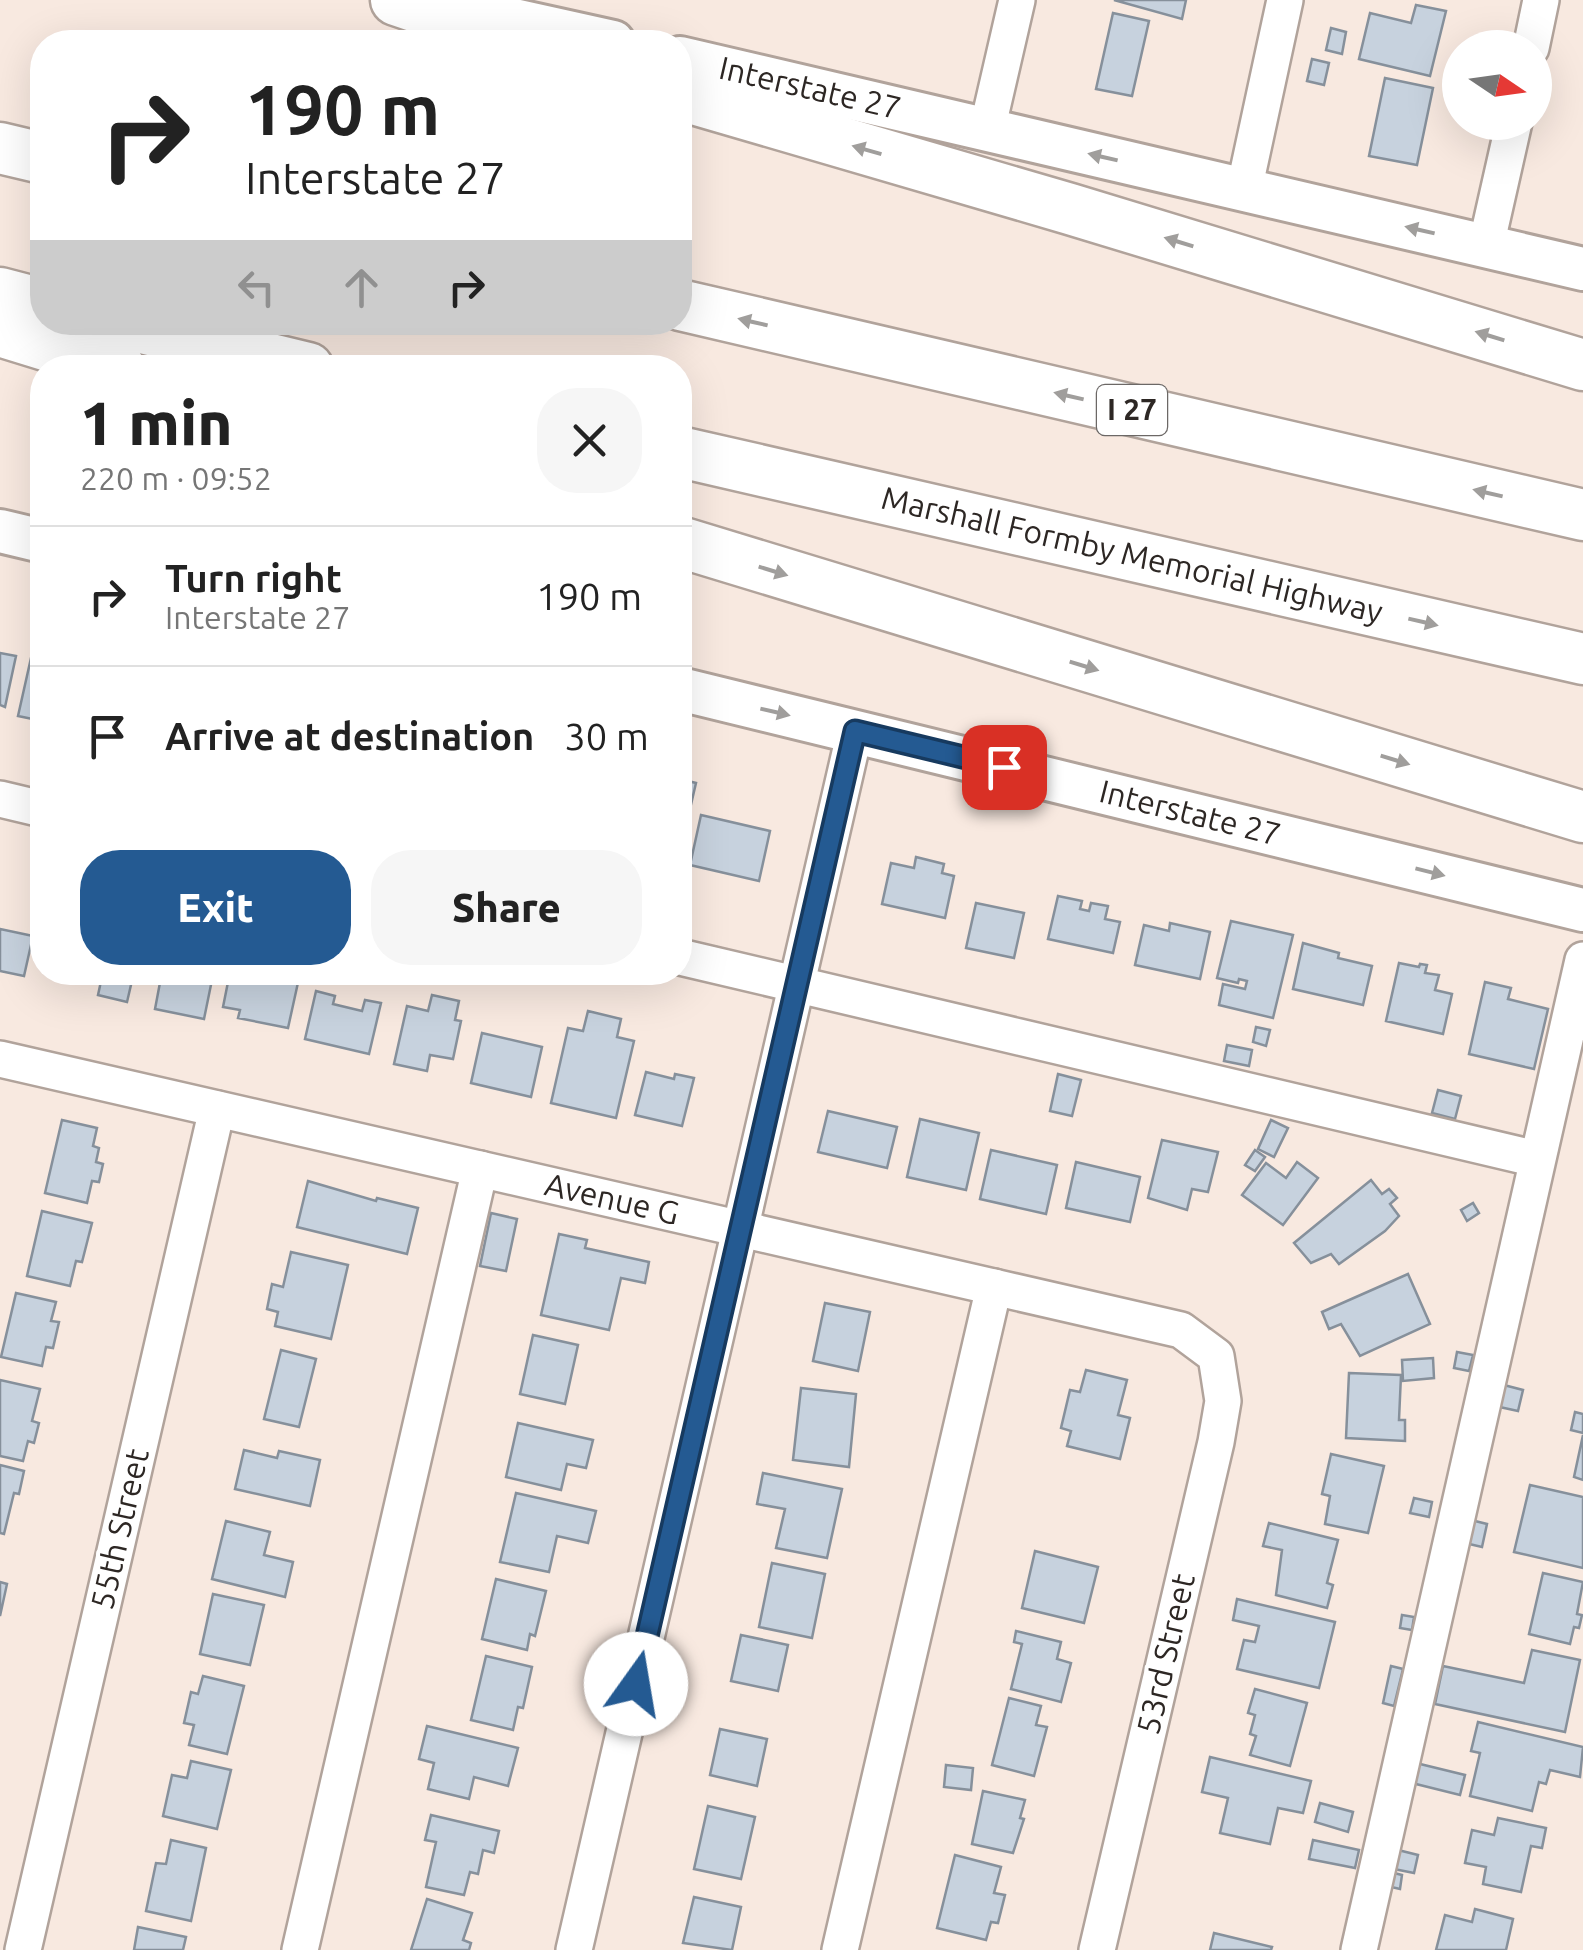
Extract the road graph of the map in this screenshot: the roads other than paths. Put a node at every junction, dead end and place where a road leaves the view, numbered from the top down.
1 (396, 0) edge
2 (422, 0) edge
3 (1017, 0) edge
4 (1285, 0) edge
5 (1541, 0) edge
6 (485, 30) edge
7 (558, 30) edge
8 (1535, 30) edge
9 (692, 61) edge
10 (692, 98) edge
11 (987, 130) junction
12 (1510, 140) edge
13 (0, 148) edge
14 (30, 155) edge
15 (1244, 190) junction
16 (1486, 246) junction
17 (1583, 269) edge
18 (0, 293) edge
19 (30, 301) edge
20 (692, 309) edge
21 (0, 331) edge
22 (172, 335) edge
23 (78, 355) edge
24 (254, 355) edge
25 (1583, 365) edge
26 (692, 455) edge
27 (1583, 515) edge
28 (0, 531) edge
29 (30, 538) edge
30 (692, 546) edge
31 (1583, 659) edge
32 (692, 692) edge
33 (855, 731) junction
34 (0, 799) edge
35 (30, 806) edge
36 (1583, 818) edge
37 (1583, 910) edge
38 (692, 960) edge
39 (1583, 960) edge
40 (798, 984) junction
41 (0, 1059) edge
42 (217, 1109) junction
43 (1536, 1159) junction
44 (480, 1169) junction
45 (742, 1229) junction
46 (994, 1287) junction
47 (1216, 1356) joint
48 (23, 1950) edge
49 (300, 1950) edge
50 (574, 1950) edge
51 (840, 1950) edge
52 (1097, 1950) edge
53 (1359, 1950) edge

1 - 6 highway
2 - 7 main road
3 - 11 street
4 - 15 street
5 - 8 street
9 - 11 main road, Interstate 27
25 -> 10 highway
15 -> 11 main road, Interstate 27
12 - 16 street
13 - 14 highway
16 -> 15 main road, Interstate 27
16 - 17 main road, Interstate 27
18 - 19 highway
27 -> 20 highway, I 27
21 - 23 highway
22 - 24 highway
26 -> 31 highway, Marshall Formby Memorial Highway
28 - 29 main road
30 -> 36 highway
32 -> 33 main road, Interstate 27
33 -> 37 main road, Interstate 27
33 - 40 street
34 - 35 street
38 - 40 street
39 - 43 street
40 - 43 street
40 - 45 street
41 - 42 street, Avenue G
42 - 44 street, Avenue G
42 - 48 street, 55th Street
43 - 53 street
44 - 45 street, Avenue G
44 - 49 street
45 - 46 street, Avenue G
45 - 50 street
46 - 47 street, Avenue G
46 - 51 street
47 - 52 street, 53rd Street

